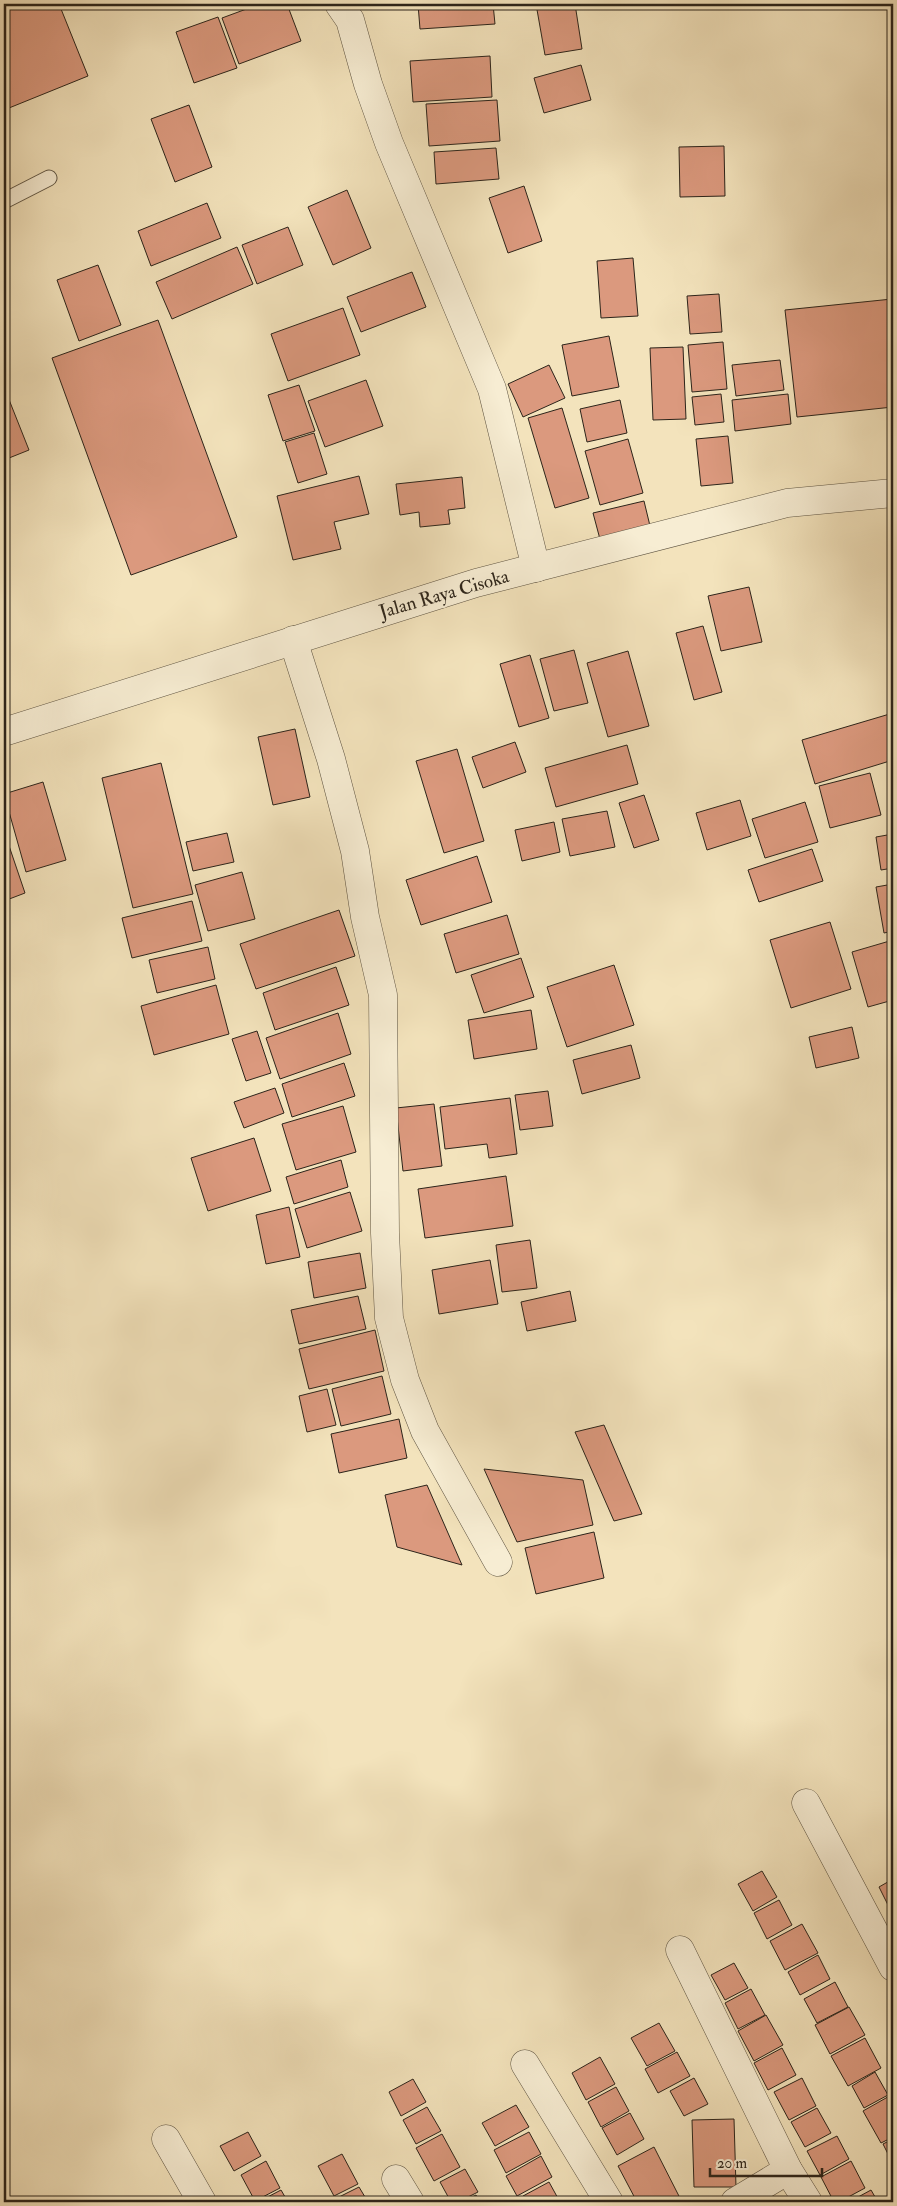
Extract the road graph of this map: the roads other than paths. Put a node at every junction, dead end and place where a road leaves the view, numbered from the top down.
1 (339, 4) edge
2 (49, 178) dead end
3 (4, 201) edge
4 (893, 494) edge
5 (536, 568) junction
6 (293, 640) junction
7 (4, 732) edge
8 (498, 1562) dead end
9 (806, 1803) dead end
10 (680, 1950) dead end
11 (893, 1967) edge
12 (525, 2064) dead end
13 (166, 2139) dead end
14 (788, 2170) junction
15 (202, 2202) edge
16 (609, 2202) edge
17 (735, 2202) edge
18 (808, 2202) edge

1 - 5 street
2 - 3 lane
4 - 5 street, Jalan Raya Cisoka
5 - 6 street, Jalan Raya Cisoka
6 - 7 street, Jalan Raya Cisoka
6 - 8 street
9 - 11 street
10 - 14 street
12 - 16 street
13 - 15 street
14 - 17 street
14 - 18 street

